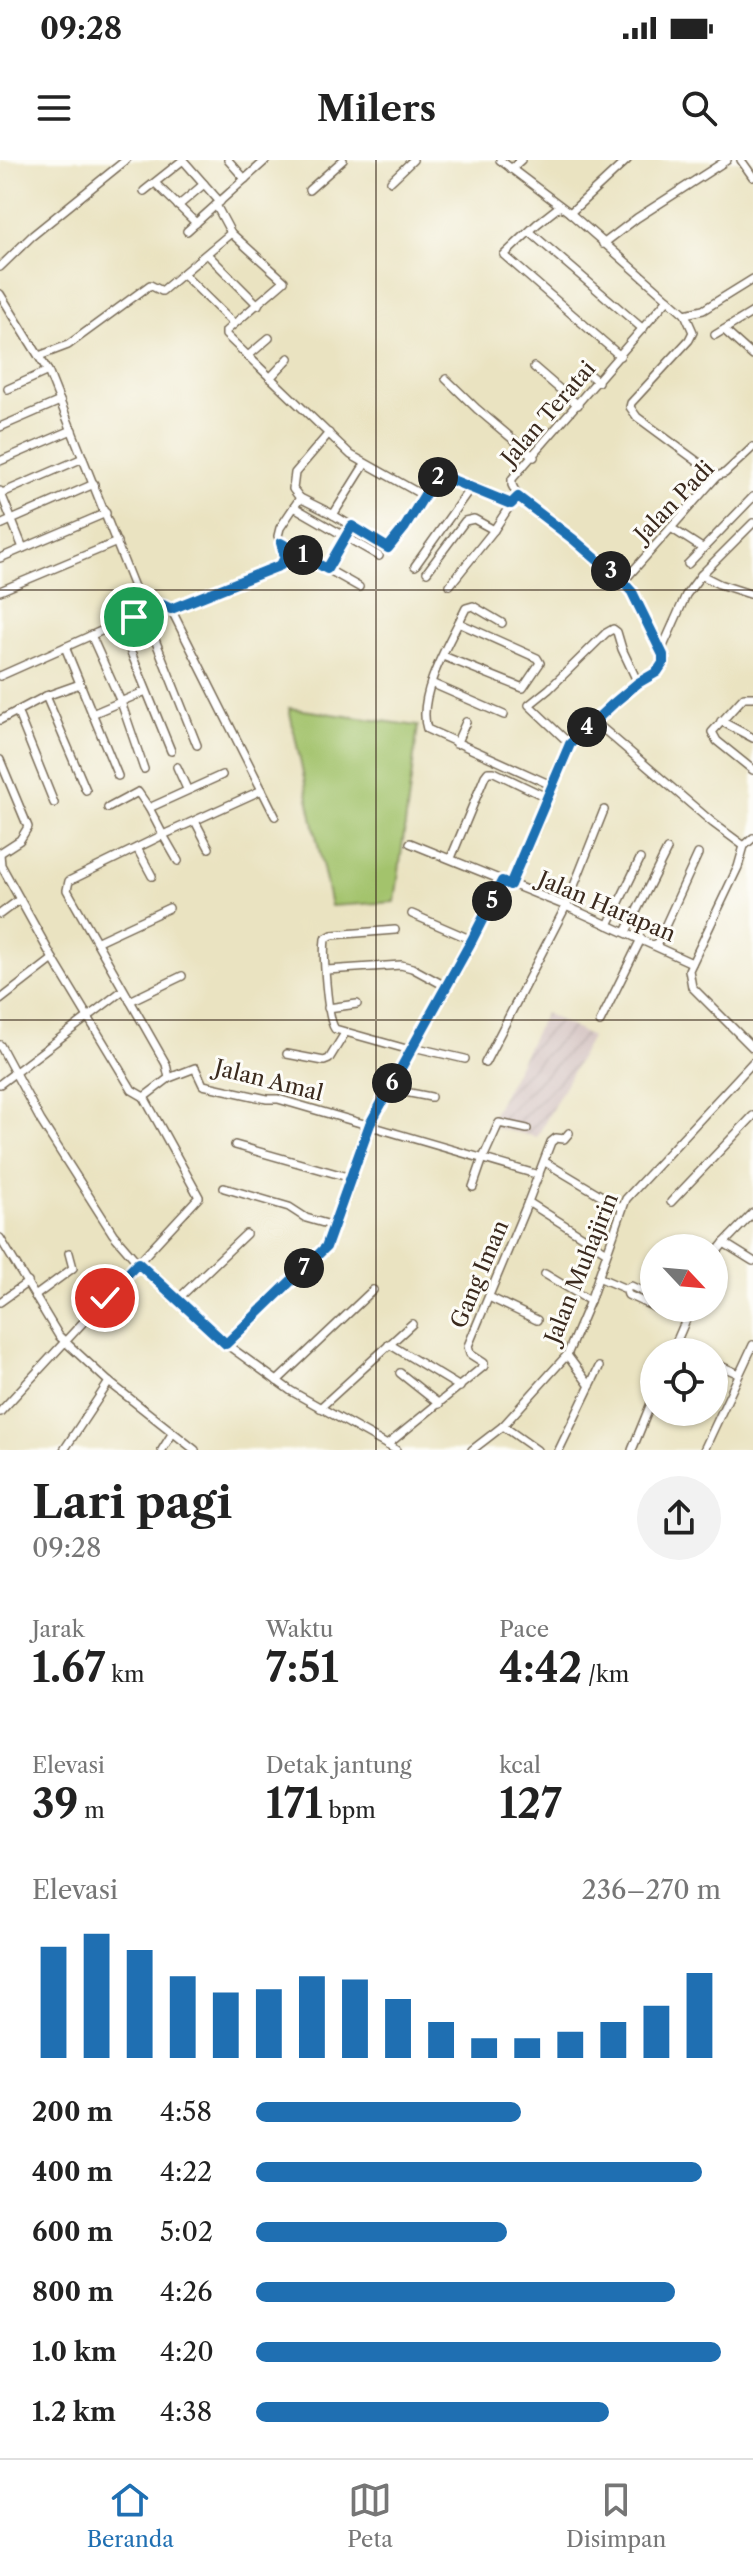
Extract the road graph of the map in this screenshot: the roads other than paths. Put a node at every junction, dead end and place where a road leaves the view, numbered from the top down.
1 (126, 160) edge
2 (183, 160) edge
3 (228, 160) edge
4 (266, 160) edge
5 (343, 160) edge
6 (413, 160) edge
7 (500, 160) edge
8 (521, 160) edge
9 (627, 160) edge
10 (727, 160) edge
11 (741, 160) edge
12 (114, 164) edge
13 (511, 169) junction
14 (753, 177) edge
15 (245, 179) junction
16 (391, 181) dead end
17 (155, 183) junction
18 (204, 184) junction
19 (309, 190) dead end
20 (144, 191) dead end
21 (218, 203) junction
22 (178, 206) junction
23 (560, 206) junction
24 (570, 213) junction
25 (196, 223) junction
26 (187, 231) dead end
27 (530, 232) junction
28 (231, 233) junction
29 (603, 244) junction
30 (207, 254) junction
31 (0, 267) edge
32 (183, 274) junction
33 (753, 279) edge
34 (0, 294) edge
35 (668, 299) junction
36 (258, 305) junction
37 (753, 312) edge
38 (685, 314) junction
39 (234, 324) junction
40 (643, 329) junction
41 (724, 330) junction
42 (715, 335) dead end
43 (269, 338) dead end
44 (751, 352) edge
45 (39, 356) junction
46 (248, 356) junction
47 (620, 356) junction
48 (289, 358) dead end
49 (534, 367) dead end
50 (48, 371) junction
51 (585, 371) dead end
52 (270, 378) junction
53 (446, 379) dead end
54 (598, 382) junction
55 (8, 389) dead end
56 (60, 401) junction
57 (578, 405) junction
58 (0, 427) edge
59 (72, 430) junction
60 (329, 433) junction
61 (753, 447) edge
62 (534, 457) junction
63 (83, 458) junction
64 (0, 461) edge
65 (365, 464) junction
66 (717, 476) junction
67 (94, 484) junction
68 (471, 487) junction
69 (0, 493) edge
70 (424, 496) junction
71 (518, 497) junction
72 (753, 497) edge
73 (300, 498) junction
74 (511, 504) junction
75 (294, 507) junction
76 (106, 513) junction
77 (333, 515) junction
78 (12, 520) junction
79 (753, 523) edge
80 (0, 525) edge
81 (352, 526) junction
82 (671, 528) junction
83 (494, 530) junction
84 (346, 537) junction
85 (117, 542) junction
86 (281, 543) junction
87 (23, 548) junction
88 (702, 548) junction
89 (379, 556) dead end
90 (0, 558) edge
91 (688, 564) dead end
92 (415, 566) dead end
93 (327, 569) junction
94 (427, 572) dead end
95 (701, 575) junction
96 (623, 582) junction
97 (450, 585) dead end
98 (359, 587) dead end
99 (0, 591) edge
100 (753, 595) edge
101 (171, 609) junction
102 (146, 611) junction
103 (119, 623) junction
104 (459, 623) junction
105 (502, 623) dead end
106 (91, 635) junction
107 (65, 647) junction
108 (661, 651) junction
109 (443, 656) junction
110 (0, 676) edge
111 (431, 683) junction
112 (638, 683) junction
113 (80, 684) junction
114 (146, 691) junction
115 (46, 696) junction
116 (753, 697) edge
117 (121, 702) junction
118 (17, 711) junction
119 (92, 714) junction
120 (504, 715) dead end
121 (0, 720) edge
122 (594, 721) junction
123 (721, 721) junction
124 (466, 722) dead end
125 (753, 738) edge
126 (456, 744) junction
127 (570, 744) junction
128 (197, 745) dead end
129 (171, 751) dead end
130 (0, 760) edge
131 (177, 767) dead end
132 (144, 769) dead end
133 (753, 770) edge
134 (222, 775) dead end
135 (118, 776) dead end
136 (551, 785) junction
137 (187, 789) junction
138 (86, 790) dead end
139 (262, 790) junction
140 (546, 797) junction
141 (54, 803) dead end
142 (108, 808) dead end
143 (149, 808) junction
144 (604, 810) dead end
145 (275, 816) dead end
146 (195, 821) junction
147 (163, 835) junction
148 (753, 838) edge
149 (410, 843) dead end
150 (744, 846) junction
151 (137, 848) junction
152 (209, 848) dead end
153 (667, 850) dead end
154 (0, 854) edge
155 (698, 854) dead end
156 (451, 858) junction
157 (640, 859) dead end
158 (178, 861) dead end
159 (152, 876) dead end
160 (506, 883) junction
161 (20, 899) junction
162 (566, 906) junction
163 (169, 908) dead end
164 (0, 914) edge
165 (412, 914) dead end
166 (608, 925) junction
167 (395, 930) dead end
168 (626, 932) junction
169 (641, 939) junction
170 (472, 940) junction
171 (98, 941) junction
172 (656, 946) junction
173 (53, 959) junction
174 (692, 963) junction
175 (327, 970) junction
176 (182, 976) dead end
177 (447, 987) junction
178 (155, 990) junction
179 (122, 991) junction
180 (161, 999) dead end
181 (0, 1000) edge
182 (130, 1001) junction
183 (357, 1004) dead end
184 (328, 1008) junction
185 (88, 1016) junction
186 (600, 1022) dead end
187 (345, 1033) junction
188 (0, 1045) edge
189 (753, 1048) edge
190 (412, 1049) junction
191 (287, 1054) dead end
192 (465, 1059) dead end
193 (753, 1062) edge
194 (485, 1063) dead end
195 (15, 1073) junction
196 (169, 1078) junction
197 (0, 1084) edge
198 (389, 1089) junction
199 (144, 1097) junction
200 (431, 1097) dead end
201 (753, 1116) edge
202 (370, 1124) junction
203 (527, 1129) dead end
204 (569, 1133) dead end
205 (235, 1145) dead end
206 (483, 1158) junction
207 (545, 1162) junction
208 (539, 1175) junction
209 (351, 1178) junction
210 (473, 1187) dead end
211 (224, 1188) dead end
212 (528, 1202) junction
213 (671, 1202) dead end
214 (622, 1208) junction
215 (753, 1213) edge
216 (334, 1226) junction
217 (246, 1234) dead end
218 (728, 1239) edge
219 (1, 1241) edge
220 (728, 1245) edge
221 (607, 1252) junction
222 (69, 1253) dead end
223 (753, 1261) edge
224 (138, 1263) junction
225 (545, 1274) dead end
226 (598, 1277) junction
227 (28, 1282) junction
228 (626, 1289) junction
229 (373, 1290) dead end
230 (640, 1290) edge
231 (35, 1296) junction
232 (489, 1297) junction
233 (178, 1299) junction
234 (590, 1301) junction
235 (640, 1301) edge
236 (0, 1302) edge
237 (537, 1320) dead end
238 (412, 1324) dead end
239 (66, 1342) junction
240 (226, 1344) junction
241 (389, 1344) junction
242 (753, 1345) edge
243 (567, 1355) junction
244 (599, 1367) dead end
245 (728, 1369) edge
246 (400, 1373) dead end
247 (739, 1374) junction
248 (277, 1381) junction
249 (109, 1382) junction
250 (590, 1386) junction
251 (460, 1387) junction
252 (439, 1404) junction
253 (320, 1408) junction
254 (0, 1412) edge
255 (503, 1426) junction
256 (642, 1426) edge
257 (172, 1434) junction
258 (387, 1445) junction
259 (64, 1450) edge
260 (162, 1450) edge
261 (195, 1450) edge
262 (396, 1450) edge
263 (472, 1450) edge
264 (537, 1450) edge
265 (559, 1450) edge
266 (632, 1450) edge
267 (704, 1450) edge

1 - 12 street
2 - 17 street
2 - 18 street
3 - 15 street
4 - 15 street
5 - 19 street
6 - 16 street
7 - 13 street
8 - 13 street
9 - 24 street
10 - 29 street
11 - 14 street
12 - 31 street
13 - 23 street
15 - 21 street
17 - 20 street
17 - 22 street
18 - 21 street
18 - 22 street
21 - 25 street
21 - 28 street
22 - 25 street
23 - 24 street
23 - 27 street
24 - 29 street
25 - 26 street
27 - 40 street
27 - 47 street
28 - 30 street
28 - 36 street
29 - 35 street
30 - 32 street
30 - 36 street
32 - 39 street
32 - 45 street
33 - 38 street
34 - 45 street
35 - 38 street
35 - 40 street, Jalan Teratai
36 - 39 street
37 - 41 street
38 - 66 street
39 - 46 street
40 - 47 street, Jalan Teratai
41 - 42 street
41 - 44 street
43 - 46 street
45 - 50 street
46 - 52 street
47 - 54 street, Jalan Teratai
48 - 52 street
49 - 57 street
50 - 55 street
50 - 56 street
51 - 54 street
52 - 60 street
53 - 62 street
54 - 57 street, Jalan Teratai
56 - 58 street
56 - 59 street
57 - 62 street, Jalan Teratai
59 - 63 street
59 - 64 street
60 - 65 street
60 - 73 street
61 - 66 street, Jalan Padi
62 - 71 street, Jalan Teratai
63 - 67 street
63 - 69 street
65 - 70 street
65 - 77 street
66 - 82 street, Jalan Padi
67 - 76 street
67 - 78 street
68 - 70 street
68 - 74 street
68 - 92 street
69 - 78 street
70 - 81 street
71 - 74 street
71 - 96 street, Jalan Teratai
72 - 88 street
73 - 75 street
73 - 77 street
74 - 83 street
75 - 84 street
75 - 86 street
76 - 85 street
76 - 87 street
77 - 81 street
78 - 80 street
78 - 87 street
79 - 95 street
81 - 84 street
82 - 88 street
82 - 96 street, Jalan Padi
83 - 94 street
83 - 97 street
84 - 89 street
84 - 93 street
85 - 99 street
85 - 102 street
86 - 93 street
86 - 101 street
87 - 90 street
88 - 91 street
93 - 98 street
95 - 100 street
95 - 108 street
96 - 108 street, Jalan Teratai
101 - 102 street
101 - 139 street
102 - 103 street
102 - 128 street
103 - 106 street
103 - 114 street
104 - 105 street
104 - 109 street
104 - 109 street
106 - 107 street
106 - 117 street
107 - 110 street
107 - 113 street
108 - 112 street
109 - 111 street
111 - 120 street
111 - 126 street
112 - 122 street
112 - 127 street
113 - 115 street
113 - 119 street
114 - 117 street
114 - 129 street
115 - 118 street
115 - 138 street
116 - 123 street
117 - 119 street
117 - 132 street
118 - 121 street
118 - 141 street
119 - 135 street
122 - 127 street
122 - 150 street
123 - 125 street
123 - 133 street
124 - 126 street
126 - 136 street
127 - 136 street
130 - 154 street
131 - 137 street
134 - 137 street
136 - 140 street
137 - 143 street
139 - 145 street
139 - 146 street
140 - 156 street
140 - 160 street
142 - 143 street
143 - 147 street
144 - 162 street
146 - 147 street
146 - 152 street
147 - 151 street
147 - 158 street
148 - 150 street
149 - 156 street, Jalan Harapan
150 - 174 street
151 - 159 street
151 - 171 street
153 - 168 street
154 - 161 street
155 - 172 street
156 - 160 street, Jalan Harapan
157 - 166 street
160 - 162 street, Jalan Harapan
160 - 170 street
161 - 164 street
161 - 173 street
162 - 166 street, Jalan Harapan
162 - 194 street
163 - 171 street
165 - 170 street
166 - 168 street, Jalan Harapan
167 - 175 street
168 - 169 street, Jalan Harapan
169 - 172 street, Jalan Harapan
169 - 186 street
170 - 177 street
171 - 179 street
172 - 174 street, Jalan Harapan
173 - 181 street
173 - 185 street
174 - 189 street, Jalan Harapan
175 - 177 street
175 - 184 street
176 - 178 street
177 - 190 street
178 - 180 street
178 - 182 street
179 - 182 street
179 - 185 street
182 - 196 street
183 - 184 street
184 - 187 street
185 - 195 street
185 - 199 street
187 - 190 street
187 - 191 street
188 - 195 street
190 - 192 street
190 - 198 street
193 - 214 street, Jalan Muhajirin
195 - 197 street
195 - 224 street
196 - 199 street
196 - 202 street, Jalan Amal
198 - 200 street
198 - 202 street
199 - 224 street
201 - 213 street
202 - 206 street
202 - 209 street
203 - 206 street
204 - 207 street, Gang Iman
205 - 209 street
206 - 208 street
206 - 210 street
207 - 208 street, Gang Iman
207 - 214 street
208 - 212 street, Gang Iman
209 - 216 street
211 - 216 street
212 - 221 street
212 - 232 street, Gang Iman
214 - 221 street, Jalan Muhajirin
215 - 218 street
216 - 240 street
217 - 233 street
219 - 227 street
220 - 223 street
221 - 226 street, Jalan Muhajirin
222 - 231 street
224 - 233 street
224 - 239 street
225 - 234 street
226 - 228 street
226 - 234 street, Jalan Muhajirin
227 - 231 street
227 - 236 street
228 - 230 street
228 - 235 street
229 - 248 street
231 - 239 street
232 - 237 street
232 - 251 street, Gang Iman
233 - 240 street
234 - 243 street, Jalan Muhajirin
238 - 241 street
239 - 249 street
239 - 254 street
240 - 248 street
241 - 251 street
241 - 253 street
242 - 247 street
243 - 250 street
243 - 255 street, Jalan Muhajirin
244 - 250 street
245 - 247 street
246 - 252 street
247 - 267 street
248 - 253 street
249 - 257 street
249 - 259 street
250 - 265 street
251 - 252 street, Gang Iman
252 - 258 street, Gang Iman
253 - 258 street
255 - 263 street, Jalan Muhajirin
255 - 264 street
256 - 266 street
257 - 260 street
257 - 261 street
258 - 262 street

